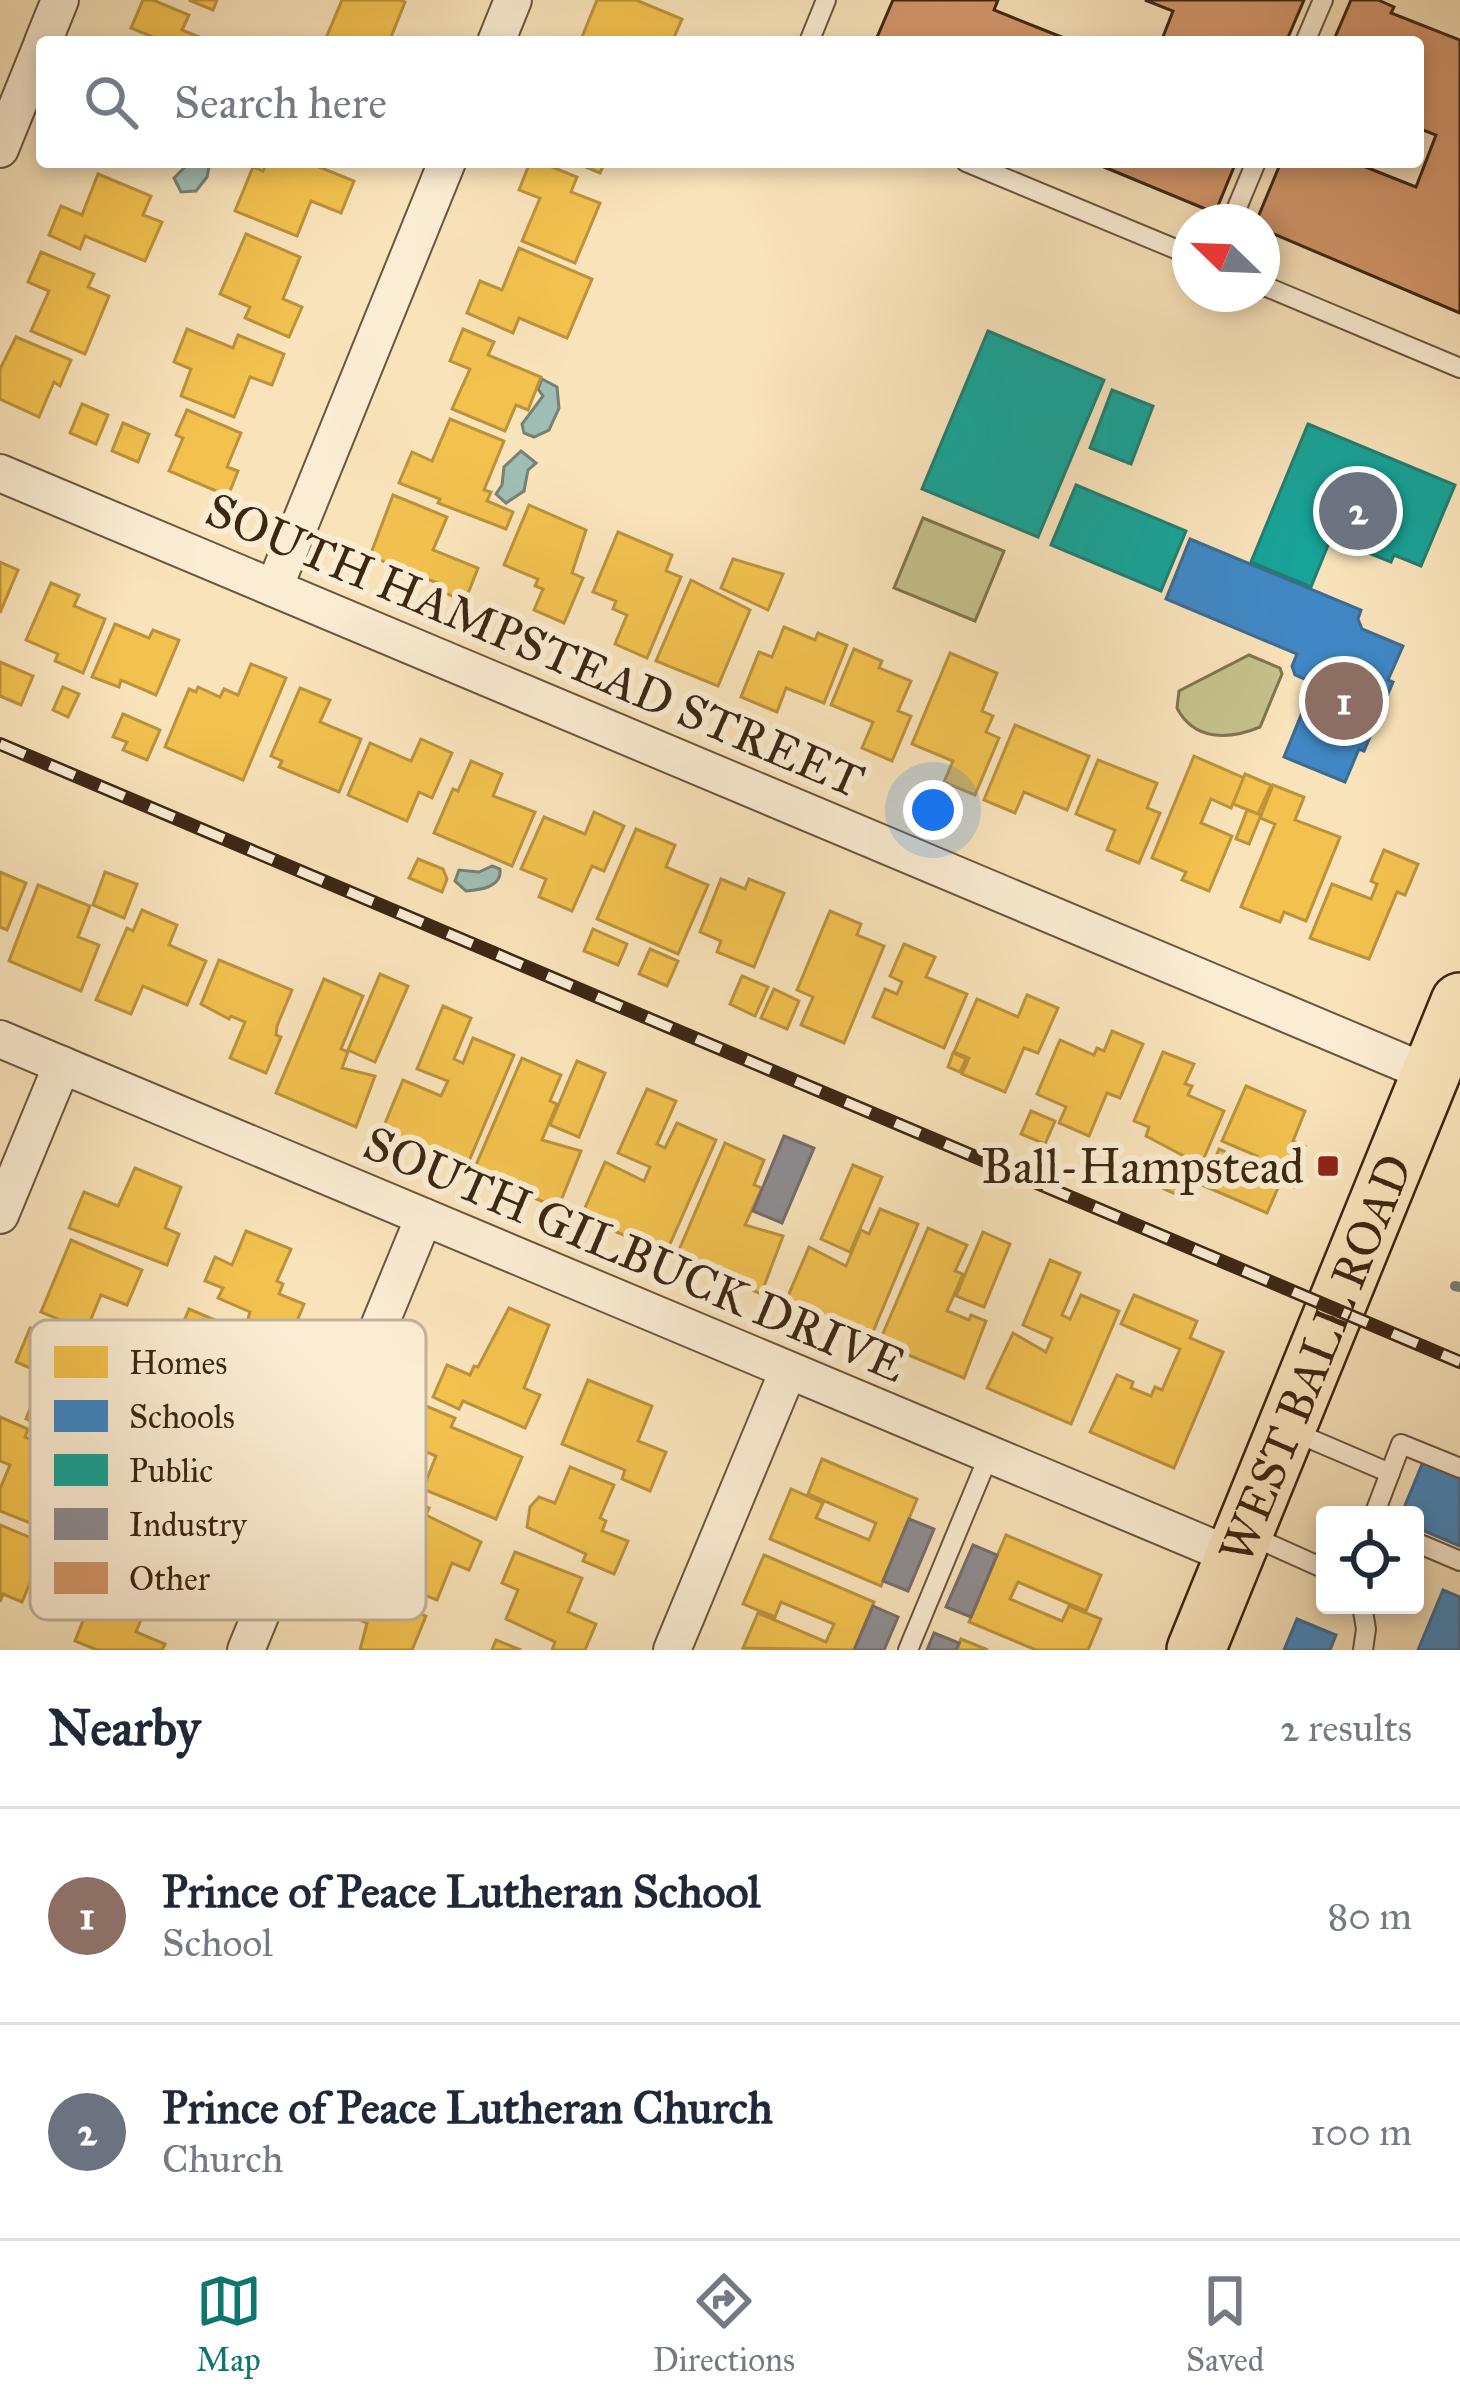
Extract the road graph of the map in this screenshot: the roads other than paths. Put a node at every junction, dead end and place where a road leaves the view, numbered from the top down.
1 (60, 0) edge
2 (513, 0) edge
3 (826, 0) edge
4 (1323, 0) edge
5 (46, 36) edge
6 (498, 36) edge
7 (811, 36) edge
8 (1308, 36) edge
9 (36, 61) edge
10 (0, 149) edge
11 (445, 168) edge
12 (981, 168) edge
13 (1254, 168) edge
14 (1238, 204) edge
15 (1172, 247) edge
16 (1280, 293) edge
17 (1460, 368) edge
18 (0, 472) edge
19 (274, 588) junction
20 (1460, 1002) edge
21 (0, 1039) edge
22 (62, 1065) junction
23 (1430, 1074) junction
24 (0, 1215) edge
25 (424, 1217) junction
26 (382, 1320) edge
27 (788, 1371) junction
28 (1284, 1427) junction
29 (988, 1455) junction
30 (1460, 1468) edge
31 (1390, 1473) junction
32 (1377, 1506) edge
33 (1237, 1544) junction
34 (1424, 1546) edge
35 (1460, 1561) edge
36 (1316, 1566) edge
37 (1363, 1614) edge
38 (258, 1620) edge
39 (246, 1650) edge
40 (672, 1650) edge
41 (908, 1650) edge
42 (1196, 1650) edge
43 (1363, 1650) edge

1 - 5 street
2 - 6 street
3 - 7 lane
4 - 8 lane
9 - 10 street
11 - 19 street
12 - 15 lane
13 - 14 lane
16 - 17 lane
18 - 19 street, SOUTH HAMPSTEAD STREET
19 - 23 street, SOUTH HAMPSTEAD STREET
20 - 23 main road, WEST BALL ROAD
21 - 22 street, SOUTH GILBUCK DRIVE
22 - 24 street
22 - 25 street, SOUTH GILBUCK DRIVE
23 - 28 main road, WEST BALL ROAD
25 - 26 street
25 - 27 street, SOUTH GILBUCK DRIVE
27 - 29 street, SOUTH GILBUCK DRIVE
27 - 40 street
28 - 31 lane
28 - 33 main road, WEST BALL ROAD
29 - 33 street, SOUTH GILBUCK DRIVE
29 - 41 lane
30 - 31 lane
31 - 32 lane
33 - 36 lane
33 - 42 main road, WEST BALL ROAD
34 - 35 lane
37 - 43 lane
38 - 39 street

